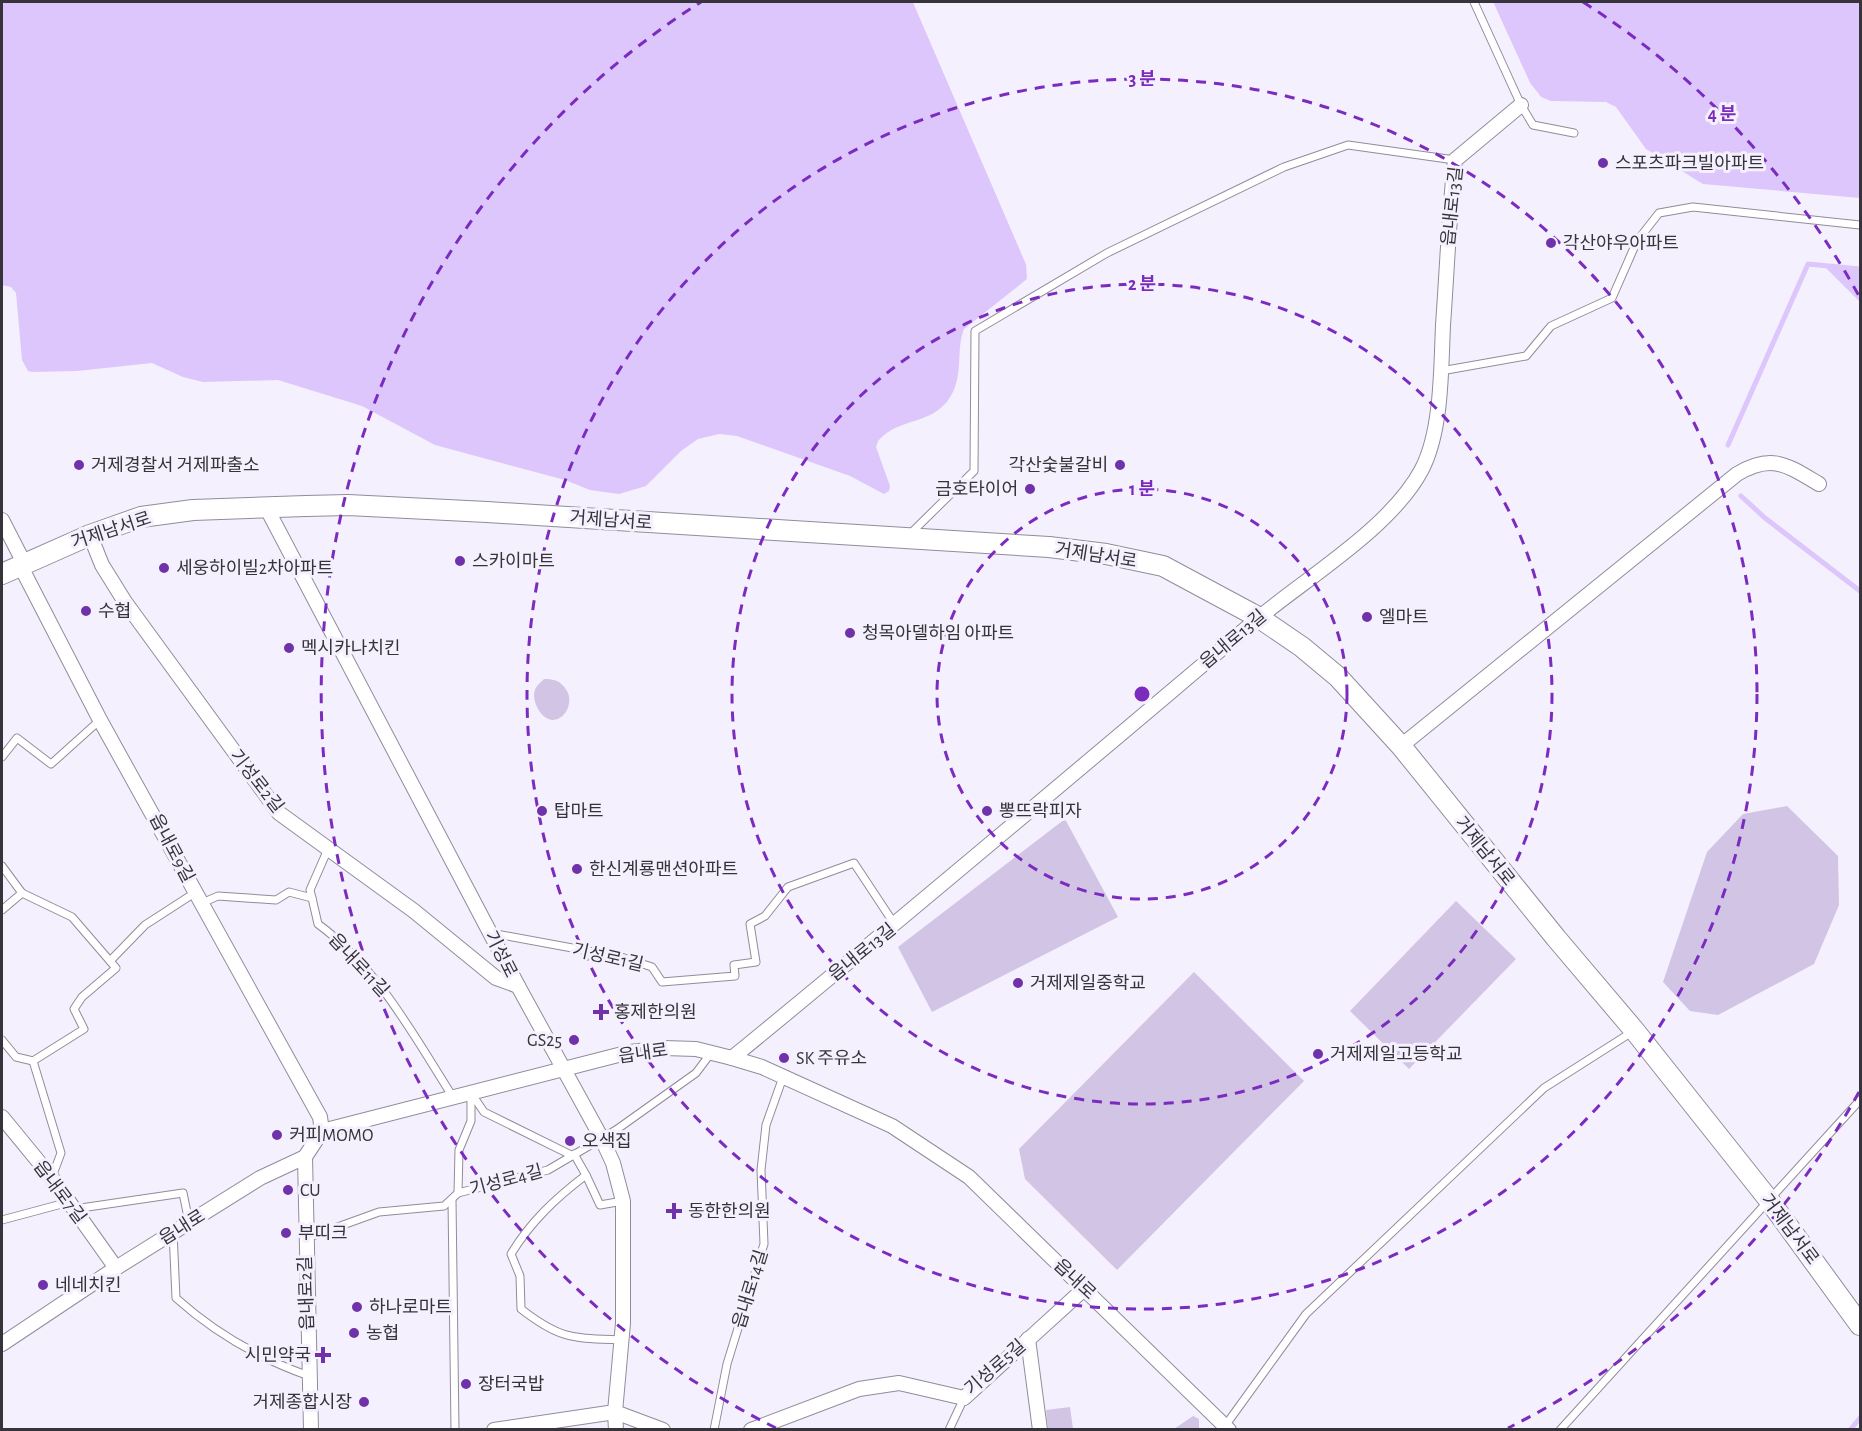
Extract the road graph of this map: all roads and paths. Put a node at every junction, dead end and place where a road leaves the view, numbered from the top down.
1 (1474, 2) edge
2 (1521, 105) junction
3 (1575, 133) dead end
4 (1455, 159) junction
5 (1860, 225) edge
6 (1441, 371) junction
7 (1819, 484) dead end
8 (266, 507) junction
9 (2, 520) edge
10 (90, 535) junction
11 (906, 538) junction
12 (22, 564) junction
13 (2, 574) edge
14 (1258, 617) junction
15 (100, 720) junction
16 (1401, 746) junction
17 (2, 757) edge
18 (328, 849) junction
19 (2, 866) edge
20 (22, 893) junction
21 (199, 898) junction
22 (312, 898) junction
23 (2, 910) edge
24 (895, 925) junction
25 (491, 933) junction
26 (110, 961) junction
27 (518, 986) junction
28 (1634, 1030) junction
29 (2, 1040) edge
30 (711, 1053) junction
31 (732, 1058) junction
32 (33, 1060) junction
33 (563, 1069) junction
34 (783, 1077) junction
35 (471, 1092) junction
36 (453, 1097) junction
37 (1860, 1100) edge
38 (2, 1118) edge
39 (322, 1131) junction
40 (601, 1137) junction
41 (572, 1155) junction
42 (305, 1157) junction
43 (586, 1175) junction
44 (52, 1178) junction
45 (458, 1193) junction
46 (452, 1200) junction
47 (1769, 1200) junction
48 (623, 1201) junction
49 (71, 1206) junction
50 (2, 1220) edge
51 (189, 1222) junction
52 (173, 1232) junction
53 (304, 1239) junction
54 (116, 1268) junction
55 (1085, 1288) junction
56 (1860, 1325) edge
57 (1028, 1339) junction
58 (622, 1340) junction
59 (2, 1344) edge
60 (309, 1376) junction
61 (964, 1398) junction
62 (615, 1412) junction
63 (1226, 1428) edge
64 (311, 1430) edge
65 (455, 1430) edge
66 (494, 1430) edge
67 (616, 1430) edge
68 (663, 1430) edge
69 (714, 1430) edge
70 (751, 1430) edge
71 (949, 1430) edge
72 (1040, 1430) edge
73 (1560, 1430) edge

1 - 2 lane
2 - 3 lane
2 - 4 street, 읍내로13길
4 - 6 street, 읍내로13길
4 - 11 lane
5 - 6 lane
6 - 14 street, 읍내로13길
7 - 16 street
8 - 10 main road, 거제남서로
8 - 11 main road, 거제남서로
8 - 25 street, 기성로
9 - 12 street, 읍내로9길
10 - 12 main road, 거제남서로
10 - 18 street, 기성로2길
11 - 14 main road, 거제남서로
12 - 13 main road, 거제남서로
12 - 15 street, 읍내로9길
14 - 16 main road, 거제남서로
14 - 24 street, 읍내로13길
15 - 17 lane
15 - 21 street, 읍내로9길
16 - 28 main road, 거제남서로
18 - 22 lane
18 - 27 street, 기성로2길
19 - 20 lane
20 - 23 lane
20 - 26 lane
21 - 22 lane
21 - 26 lane
21 - 39 street, 읍내로9길
22 - 36 lane, 읍내로11길
24 - 25 lane, 기성로1길
24 - 31 street, 읍내로13길
25 - 27 street, 기성로
26 - 32 lane
27 - 33 street, 기성로
28 - 47 main road, 거제남서로
28 - 63 lane
29 - 32 lane
30 - 31 street, 읍내로
30 - 33 street, 읍내로
30 - 40 lane, 기성로4길
31 - 34 street, 읍내로
32 - 44 lane
33 - 35 street, 읍내로
33 - 40 street, 기성로
34 - 55 street, 읍내로
34 - 69 lane, 읍내로14길
35 - 36 street, 읍내로
35 - 41 lane
35 - 45 lane
36 - 39 street, 읍내로
37 - 47 lane
38 - 44 street, 읍내로7길
39 - 42 street
40 - 41 lane, 기성로4길
40 - 48 street, 기성로
41 - 43 lane
41 - 45 lane, 기성로4길
42 - 51 street, 읍내로
42 - 53 street, 읍내로2길
43 - 48 lane
43 - 58 lane
44 - 49 street, 읍내로7길
45 - 46 lane, 기성로4길
46 - 53 lane, 기성로4길
46 - 65 lane
47 - 56 main road, 거제남서로
47 - 73 lane
48 - 58 street, 기성로
49 - 50 lane
49 - 51 lane
49 - 54 street, 읍내로7길
51 - 52 street, 읍내로
52 - 54 street, 읍내로
52 - 60 lane
53 - 60 street, 읍내로2길
54 - 59 street, 읍내로
55 - 57 street, 기성로5길
55 - 63 street, 읍내로
57 - 61 street, 기성로5길
57 - 72 street
58 - 62 street, 기성로
60 - 64 street, 읍내로2길
61 - 70 street, 기성로5길
61 - 71 lane
62 - 66 street
62 - 67 street, 기성로
62 - 68 street

